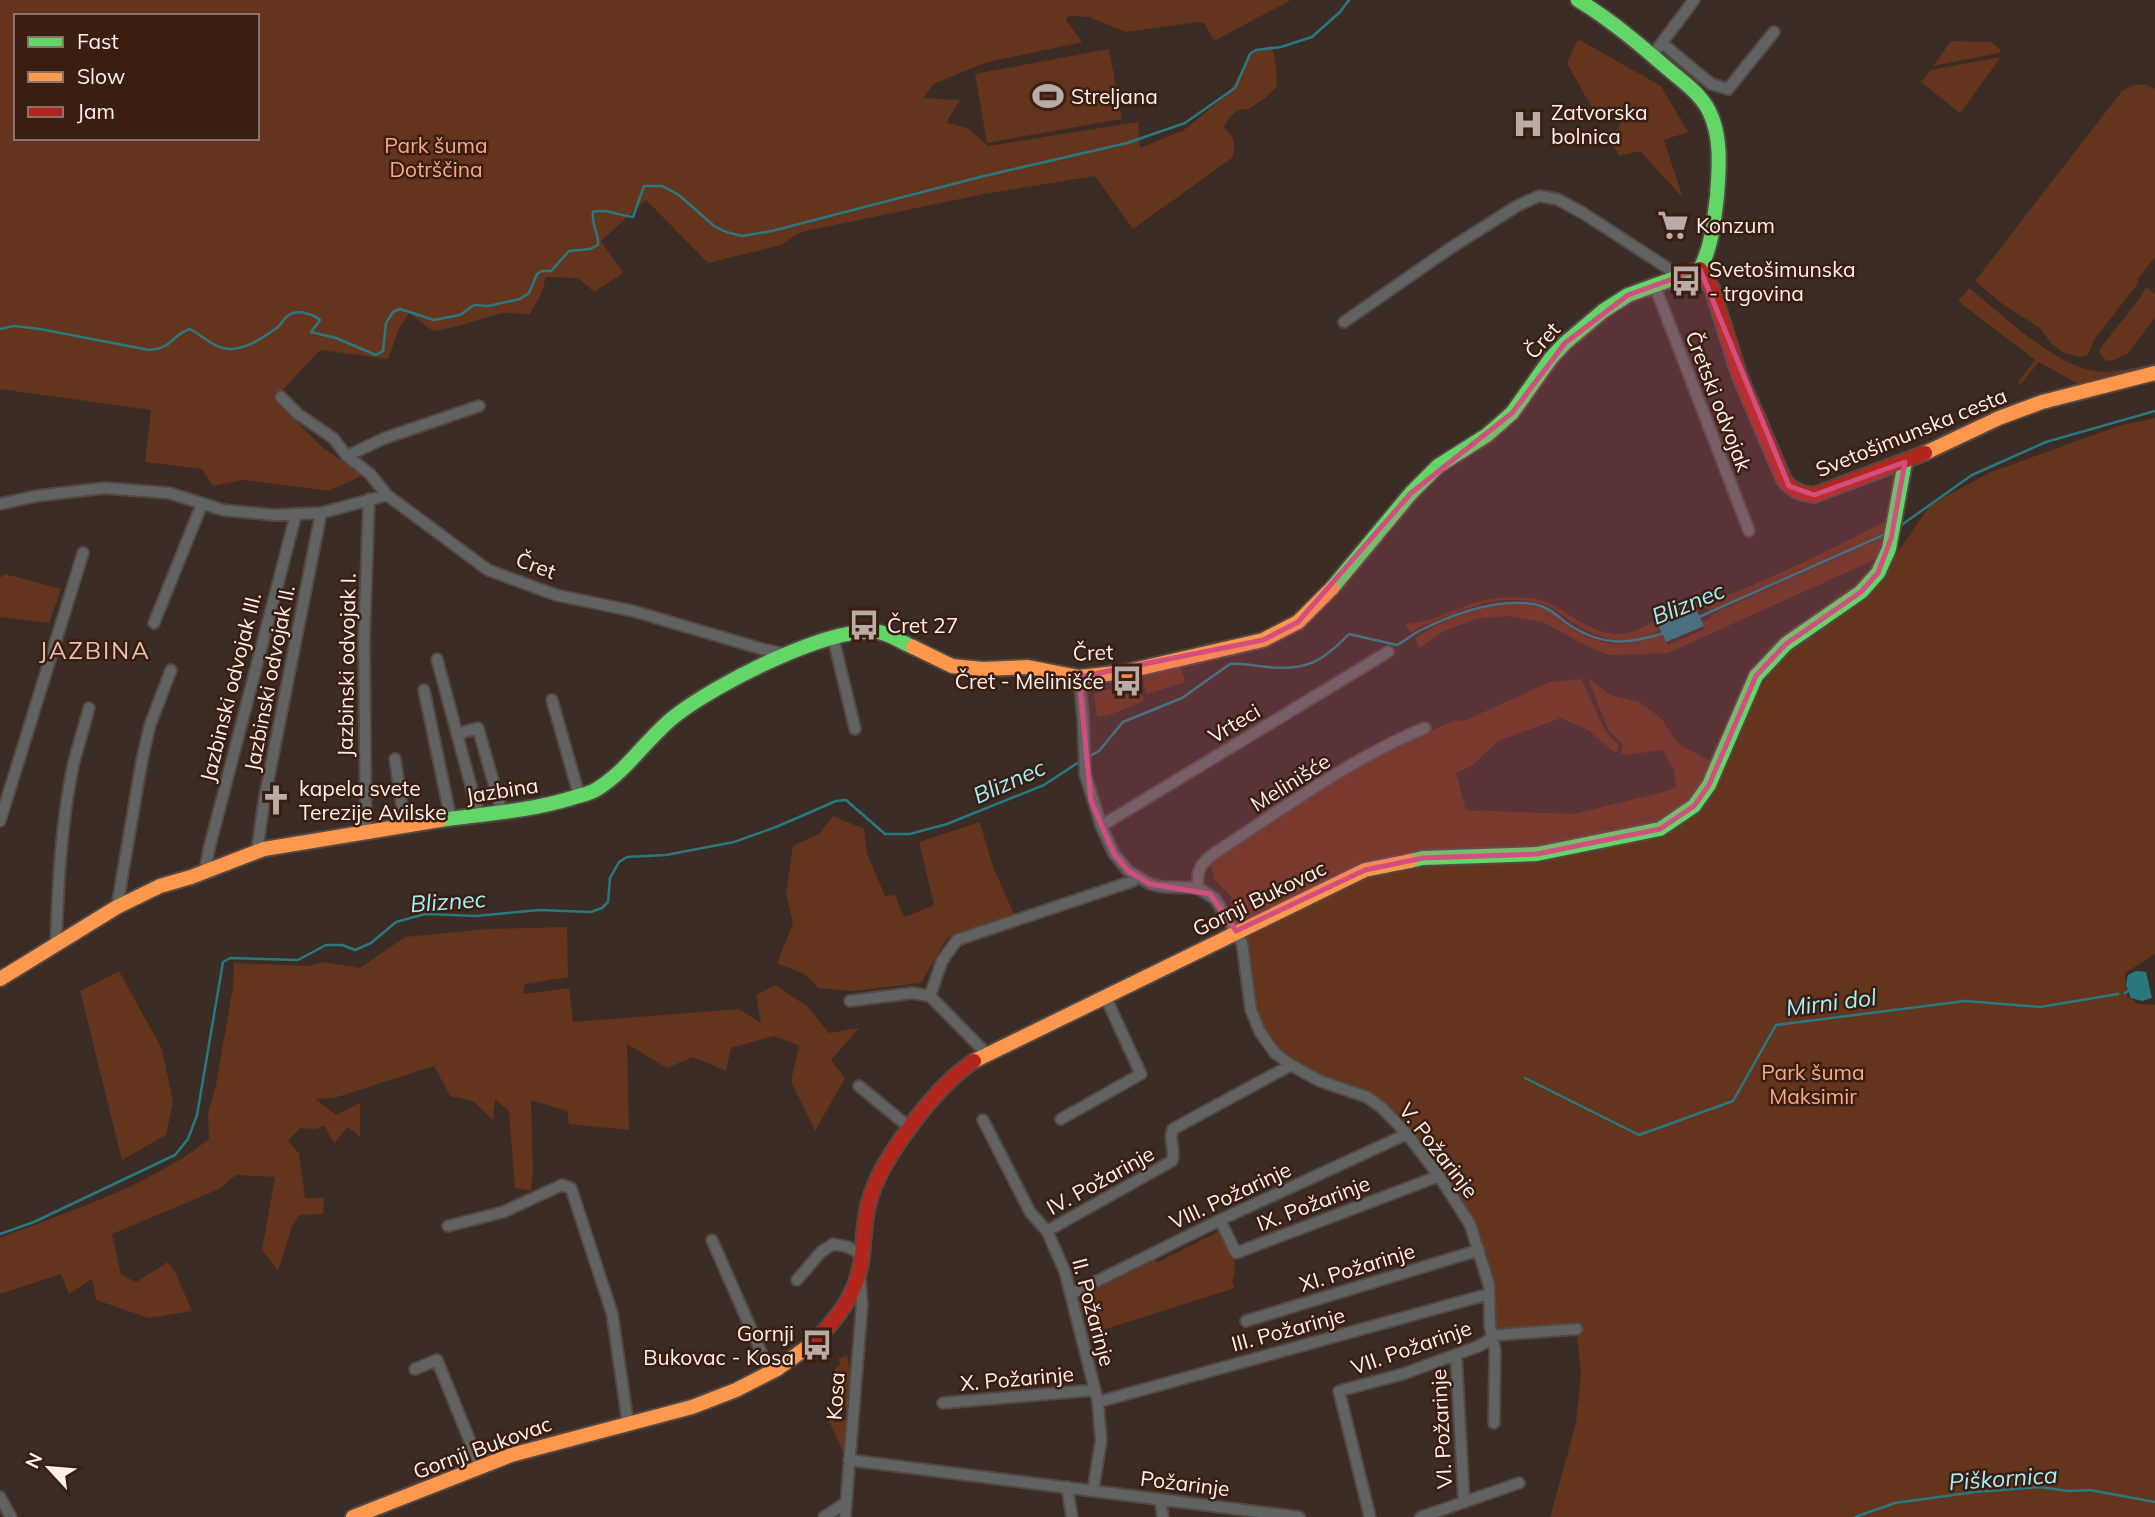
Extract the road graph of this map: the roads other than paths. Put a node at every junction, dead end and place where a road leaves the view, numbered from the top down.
1 (1578, 0) edge
2 (1694, 0) edge
3 (1774, 32) dead end
4 (1662, 43) junction
5 (1653, 56) junction
6 (1700, 269) junction
7 (1673, 278) junction
8 (1654, 284) junction
9 (1344, 322) dead end
10 (2155, 373) edge
11 (281, 397) dead end
12 (479, 406) dead end
13 (347, 456) junction
14 (1905, 462) junction
15 (387, 495) junction
16 (369, 499) junction
17 (0, 504) edge
18 (202, 504) junction
19 (321, 513) junction
20 (296, 514) junction
21 (1749, 531) dead end
22 (83, 553) dead end
23 (154, 623) dead end
24 (833, 637) junction
25 (1388, 652) dead end
26 (786, 654) junction
27 (437, 659) dead end
28 (171, 670) dead end
29 (1079, 677) junction
30 (424, 690) dead end
31 (552, 700) dead end
32 (89, 708) dead end
33 (1425, 728) dead end
34 (855, 729) dead end
35 (464, 732) dead end
36 (395, 759) dead end
37 (579, 795) junction
38 (502, 812) junction
39 (479, 816) junction
40 (451, 820) junction
41 (0, 821) edge
42 (405, 826) junction
43 (1101, 826) junction
44 (366, 831) junction
45 (257, 852) junction
46 (205, 871) junction
47 (1136, 877) junction
48 (1198, 888) junction
49 (117, 907) junction
50 (1236, 931) junction
51 (56, 944) junction
52 (0, 979) edge
53 (930, 996) junction
54 (1105, 996) junction
55 (850, 1001) dead end
56 (987, 1054) junction
57 (1290, 1066) junction
58 (859, 1086) dead end
59 (1061, 1119) dead end
60 (984, 1120) dead end
61 (910, 1128) junction
62 (1407, 1134) junction
63 (1439, 1175) junction
64 (1220, 1220) junction
65 (448, 1226) dead end
66 (1047, 1231) junction
67 (712, 1240) dead end
68 (1479, 1250) junction
69 (864, 1256) junction
70 (860, 1278) junction
71 (797, 1280) dead end
72 (1071, 1294) junction
73 (1489, 1294) junction
74 (1246, 1321) dead end
75 (1577, 1329) dead end
76 (1493, 1338) junction
77 (1456, 1355) junction
78 (415, 1369) dead end
79 (770, 1372) junction
80 (1094, 1391) junction
81 (1098, 1402) junction
82 (943, 1403) dead end
83 (628, 1423) junction
84 (1494, 1423) dead end
85 (849, 1460) junction
86 (480, 1466) junction
87 (1519, 1483) dead end
88 (1067, 1487) junction
89 (1093, 1491) junction
90 (0, 1496) edge
91 (1160, 1500) junction
92 (1464, 1501) junction
93 (845, 1503) junction
94 (11, 1517) edge
95 (353, 1517) edge
96 (824, 1517) edge
97 (845, 1517) edge
98 (1072, 1517) edge
99 (1163, 1517) edge
100 (1299, 1517) edge
101 (1370, 1517) edge
102 (1421, 1517) edge

1 - 5 street
2 - 4 street
3 - 4 street
4 - 5 street
5 - 6 street
6 - 7 street, Čret
6 - 14 street, Svetošimunska cesta
7 - 8 street, Čret
7 - 9 street
8 - 21 street, Čretski odvojak
8 - 29 street, Čret
10 - 14 street, Svetošimunska cesta
11 - 13 street, Čret
12 - 13 street
13 - 15 street, Čret
14 - 50 street, Gornji Bukovac
15 - 16 street
15 - 26 street, Čret
16 - 19 street
16 - 44 street, Jazbinski odvojak I.
17 - 18 street
18 - 20 street
18 - 23 street
19 - 20 street
19 - 45 street, Jazbinski odvojak II.
20 - 46 street, Jazbinski odvojak III.
22 - 41 street
24 - 26 street, Čret
24 - 29 street, Čret
24 - 34 street
25 - 43 street, Vrteci
26 - 37 street, Jazbina
27 - 39 street
28 - 49 street
29 - 43 street
30 - 40 street
31 - 37 street
32 - 51 street
33 - 48 street, Melinišće
35 - 38 street
36 - 42 street
37 - 38 street, Jazbina
38 - 39 street, Jazbina
39 - 40 street, Jazbina
40 - 42 street, Jazbina
42 - 44 street, Jazbina
43 - 47 street
44 - 45 street, Jazbina
45 - 46 street, Jazbina
46 - 49 street, Jazbina
47 - 48 street
47 - 53 street
48 - 50 street
49 - 51 street, Jazbina
50 - 54 street, Gornji Bukovac
50 - 57 street, V. Požarinje
51 - 52 street, Jazbina
53 - 55 street
53 - 56 street
54 - 56 street, Gornji Bukovac
54 - 59 street
56 - 61 street, Gornji Bukovac
57 - 62 street, V. Požarinje
57 - 66 street, IV. Požarinje
58 - 61 street
60 - 66 street, II. Požarinje
61 - 69 street, Gornji Bukovac
62 - 63 street, V. Požarinje
62 - 64 street, VIII. Požarinje
63 - 64 street, IX. Požarinje
63 - 68 street, V. Požarinje
64 - 72 street, VIII. Požarinje
65 - 83 street
66 - 72 street, II. Požarinje
67 - 79 street
68 - 73 street, V. Požarinje
68 - 74 street, XI. Požarinje
69 - 70 street, Gornji Bukovac
69 - 71 street
70 - 79 street, Gornji Bukovac
70 - 85 street, Kosa
72 - 80 street, II. Požarinje
73 - 76 street, V. Požarinje
73 - 81 street, III. Požarinje
75 - 76 street, VII. Požarinje
76 - 77 street, VII. Požarinje
76 - 84 street, VII. Požarinje
77 - 92 street, VI. Požarinje
77 - 101 street, VII. Požarinje
78 - 86 street
79 - 83 street, Gornji Bukovac
80 - 81 street, II. Požarinje
80 - 82 street, X. Požarinje
81 - 89 street, II. Požarinje
83 - 86 street, Gornji Bukovac
85 - 88 street, Požarinje
85 - 93 street, Kosa
86 - 95 street, Gornji Bukovac
87 - 92 street
88 - 89 street, Požarinje
88 - 98 street
89 - 91 street, Požarinje
90 - 94 street
91 - 99 street
91 - 100 street, Požarinje
92 - 102 street
93 - 96 street
93 - 97 street, Kosa

